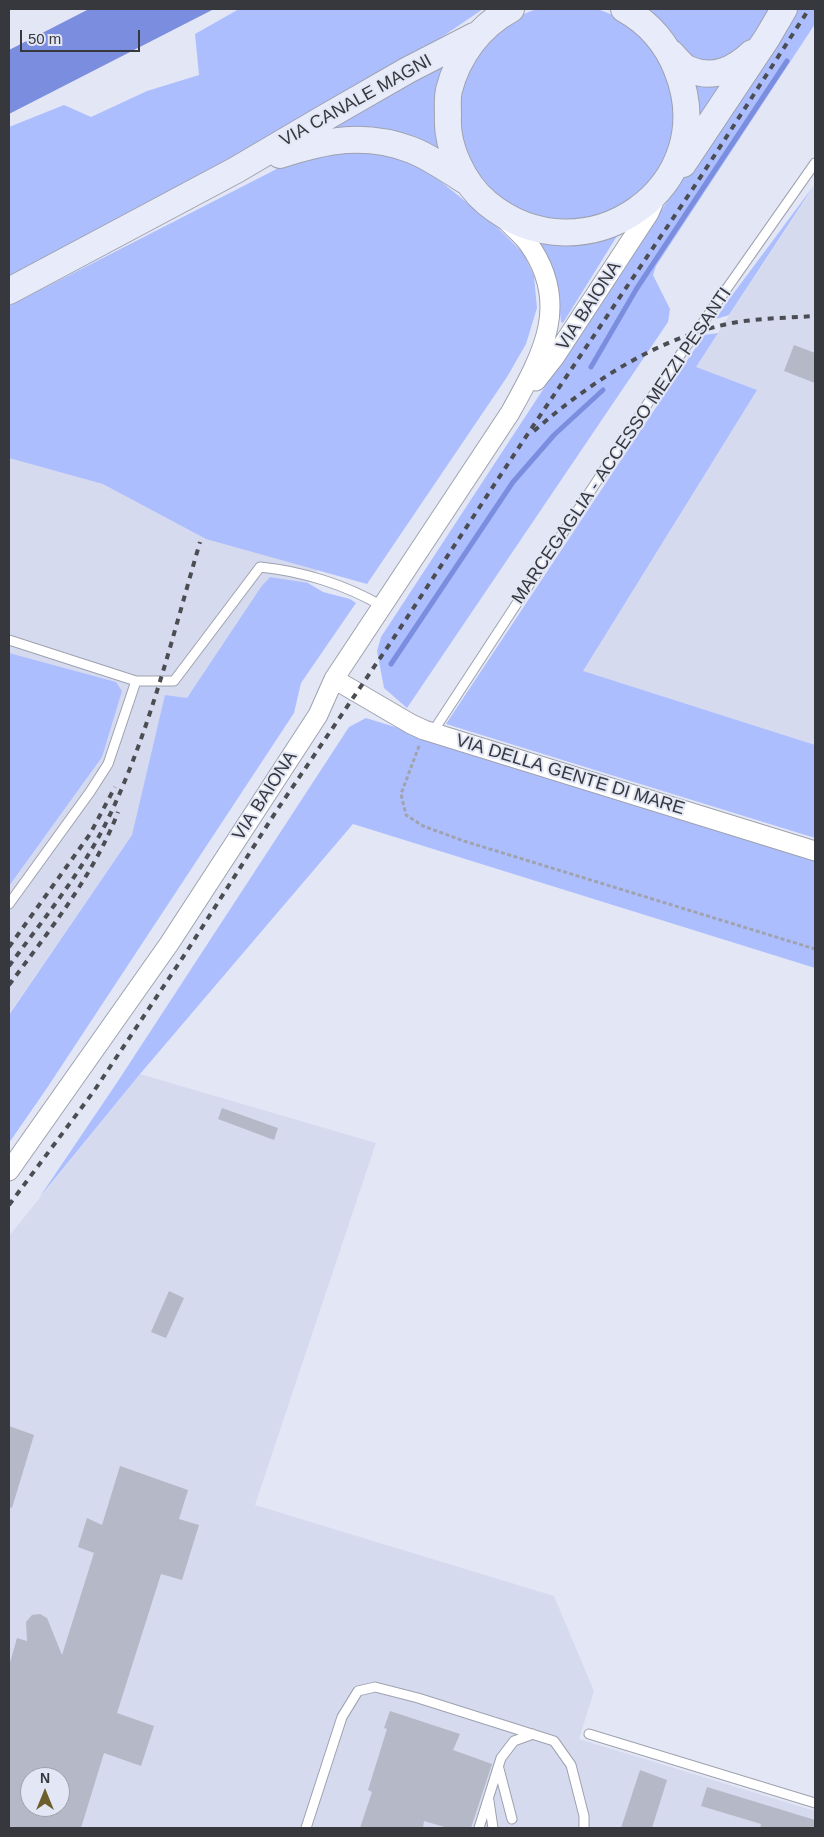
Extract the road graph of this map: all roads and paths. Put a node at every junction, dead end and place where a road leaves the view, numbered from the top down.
1 (511, 9) edge
2 (624, 9) edge
3 (635, 9) edge
4 (784, 9) edge
5 (654, 31) junction
6 (477, 35) junction
7 (767, 38) junction
8 (671, 53) junction
9 (815, 163) edge
10 (236, 170) junction
11 (469, 183) junction
12 (660, 190) junction
13 (499, 212) junction
14 (9, 291) edge
15 (510, 413) junction
16 (382, 606) junction
17 (9, 640) edge
18 (334, 679) junction
19 (136, 681) junction
20 (428, 731) junction
21 (815, 851) edge
22 (9, 904) edge
23 (815, 949) edge
24 (9, 1171) edge
25 (534, 1734) junction
26 (589, 1734) dead end
27 (499, 1766) junction
28 (488, 1798) junction
29 (815, 1803) edge
30 (512, 1819) dead end
31 (306, 1828) edge
32 (479, 1828) edge
33 (493, 1828) edge
34 (584, 1828) edge

1 - 6 main road
2 - 5 main road
3 - 5 main road
4 - 7 main road, VIA BAIONA
5 - 8 main road
6 - 10 main road, VIA CANALE MAGNI
6 - 11 main road
7 - 8 main road, VIA BAIONA
7 - 12 main road, VIA BAIONA
8 - 12 main road
9 - 20 lane, MARCEGAGLIA - ACCESSO MEZZI PESANTI
10 - 11 main road, VIA CANALE MAGNI
10 - 14 main road, VIA CANALE MAGNI
11 - 13 main road
12 - 13 main road
12 - 15 street, VIA BAIONA
13 - 15 street, VIA BAIONA
15 - 16 street, VIA BAIONA
16 - 18 street, VIA BAIONA
16 - 19 lane
17 - 19 lane
18 - 20 street, VIA DELLA GENTE DI MARE
18 - 24 street, VIA BAIONA
19 - 22 lane
20 - 21 street, VIA DELLA GENTE DI MARE
20 - 23 path
25 - 27 lane
25 - 31 lane
25 - 34 lane
26 - 29 lane
27 - 28 lane
27 - 30 lane
28 - 32 lane
28 - 33 lane

